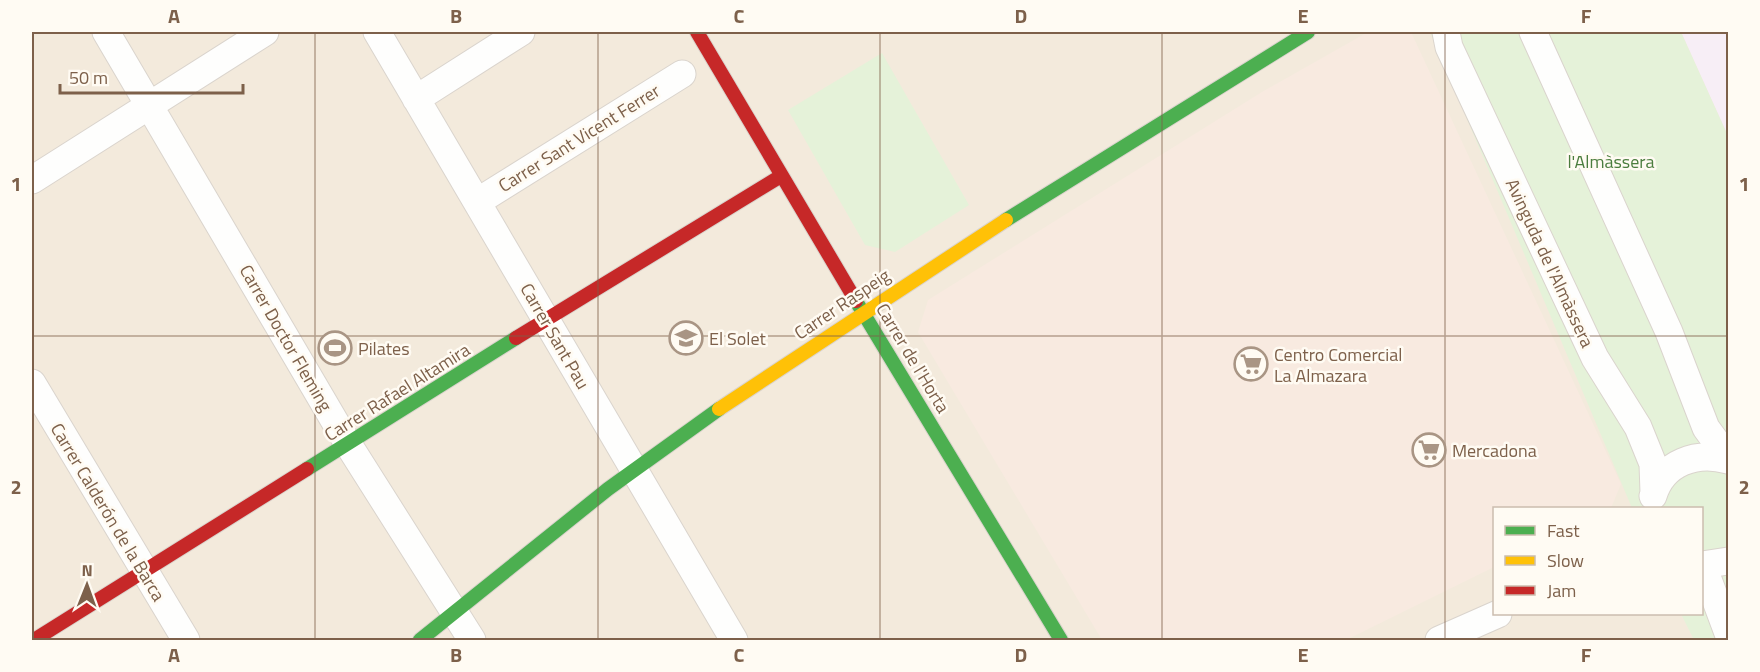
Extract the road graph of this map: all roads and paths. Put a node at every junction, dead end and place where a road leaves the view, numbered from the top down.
1 (106, 32) edge
2 (265, 32) edge
3 (377, 32) edge
4 (521, 32) edge
5 (697, 32) edge
6 (1308, 32) edge
7 (1446, 32) edge
8 (1533, 32) edge
9 (682, 75) dead end
10 (416, 99) junction
11 (150, 107) junction
12 (781, 176) junction
13 (32, 180) edge
14 (477, 202) junction
15 (864, 309) junction
16 (545, 320) junction
17 (32, 383) edge
18 (348, 444) junction
19 (1728, 459) edge
20 (634, 470) junction
21 (1653, 501) edge
22 (1711, 564) edge
23 (143, 570) junction
24 (457, 614) junction
25 (1496, 615) edge
26 (1728, 633) edge
27 (34, 640) edge
28 (186, 640) edge
29 (420, 640) edge
30 (472, 640) edge
31 (734, 640) edge
32 (1061, 640) edge
33 (1439, 640) edge

1 - 11 street, Carrer Doctor Fleming
2 - 11 street
3 - 10 street, Carrer Sant Pau
4 - 10 street
5 - 12 street, Carrer de l'Horta
6 - 15 street, Carrer Raspeig
7 - 21 street, Avinguda de l'Almàssera
8 - 19 street
9 - 14 street, Carrer Sant Vicent Ferrer
10 - 14 street, Carrer Sant Pau
11 - 13 street
11 - 18 street, Carrer Doctor Fleming
12 - 15 street, Carrer de l'Horta
12 - 16 street, Carrer Rafael Altamira
14 - 16 street, Carrer Sant Pau
15 - 20 street, Carrer Raspeig
15 - 32 street, Carrer de l'Horta
16 - 18 street, Carrer Rafael Altamira
16 - 20 street, Carrer Sant Pau
17 - 23 street, Carrer Calderón de la Barca
18 - 23 street, Carrer Rafael Altamira
18 - 24 street, Carrer Doctor Fleming
19 - 21 street
20 - 24 street, Carrer Raspeig
20 - 31 street, Carrer Sant Pau
22 - 26 street
23 - 27 street, Carrer Rafael Altamira
23 - 28 street, Carrer Calderón de la Barca
24 - 29 street, Carrer Raspeig
24 - 30 street, Carrer Doctor Fleming
25 - 33 street

